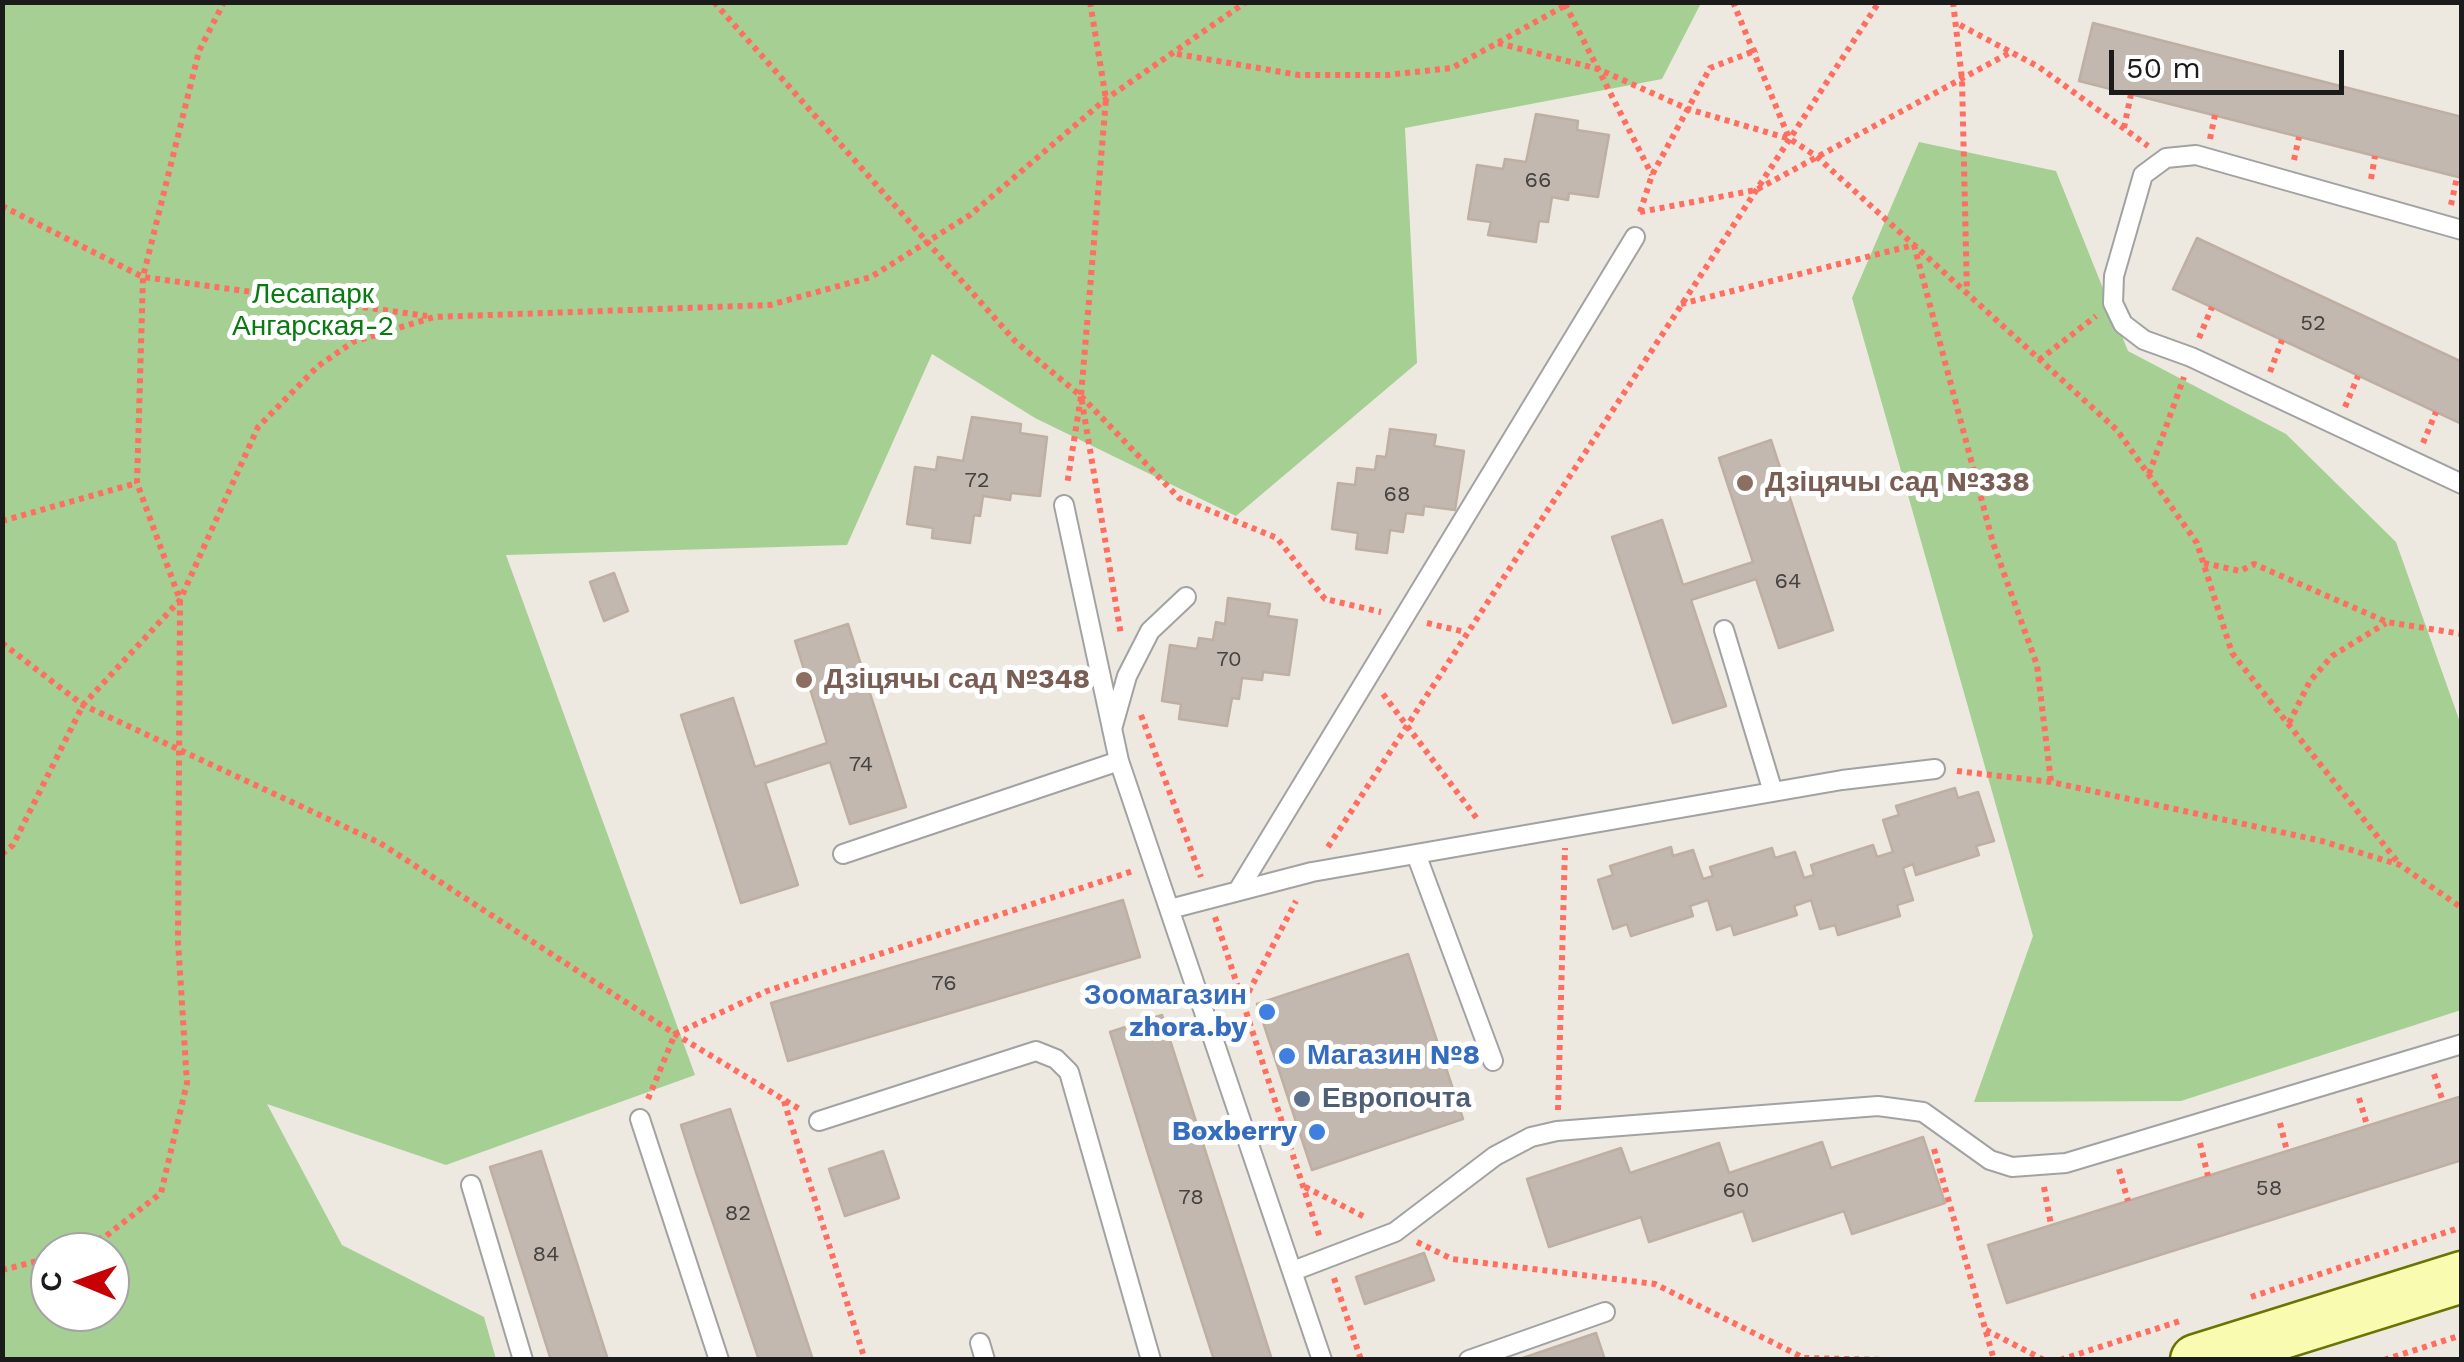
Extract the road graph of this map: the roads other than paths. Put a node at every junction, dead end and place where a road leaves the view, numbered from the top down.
1 (2462, 230) edge
2 (1635, 237) road end
3 (2462, 484) edge
4 (1064, 506) road end
5 (1186, 598) dead end
6 (1724, 630) dead end
7 (1110, 733) junction
8 (1118, 761) junction
9 (1934, 769) road end
10 (1773, 792) junction
11 (843, 854) dead end
12 (1416, 854) junction
13 (1239, 889) junction
14 (1170, 909) junction
15 (2462, 1044) edge
16 (1493, 1062) dead end
17 (640, 1119) road end
18 (819, 1120) road end
19 (470, 1185) dead end
20 (1293, 1272) junction
21 (2462, 1277) edge
22 (1605, 1312) dead end
23 (2191, 1339) edge
24 (524, 1360) edge
25 (719, 1360) edge
26 (1151, 1360) edge
27 (1322, 1360) edge
28 (1469, 1360) edge

1 - 3 lane
2 - 13 lane
4 - 7 lane
5 - 7 lane
6 - 10 lane
7 - 8 lane
8 - 11 lane
8 - 14 lane
9 - 10 lane
10 - 12 lane
12 - 13 lane
12 - 16 lane
13 - 14 lane
14 - 20 lane
15 - 20 lane
17 - 25 lane
18 - 26 lane
19 - 24 lane
20 - 27 lane
21 - 23 main road
22 - 28 lane

